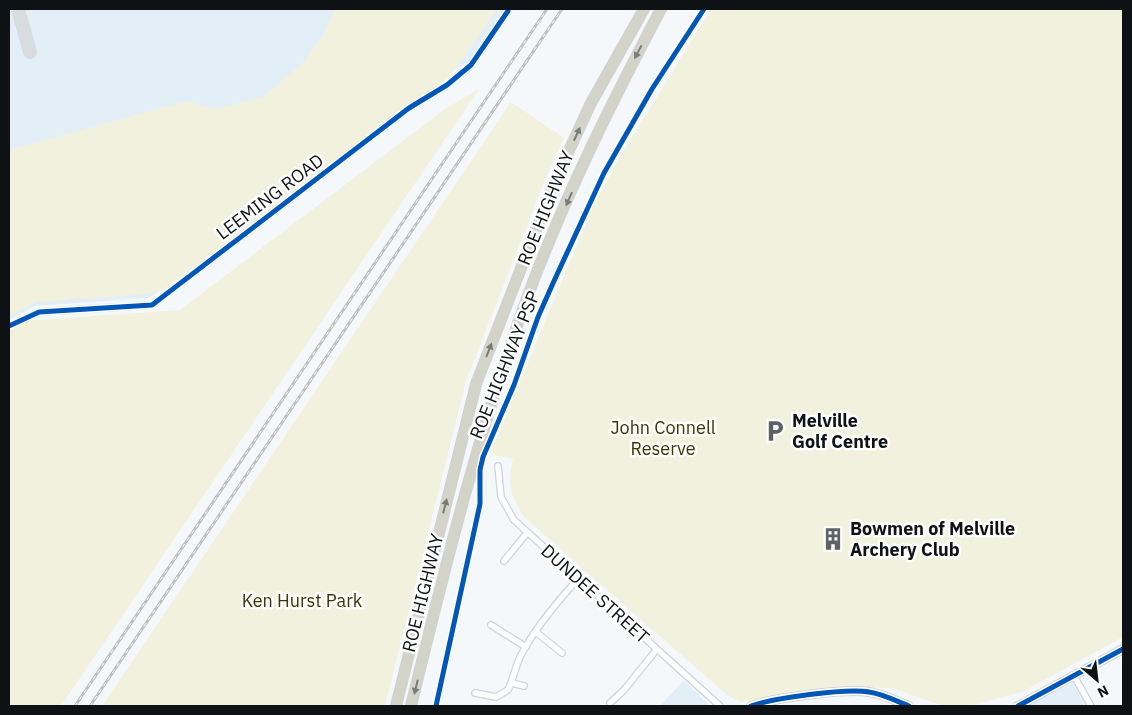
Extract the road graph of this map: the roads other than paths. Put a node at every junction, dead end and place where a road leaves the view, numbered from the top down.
1 (644, 9) edge
2 (661, 9) edge
3 (508, 11) dead end
4 (9, 326) edge
5 (498, 466) dead end
6 (527, 533) junction
7 (504, 561) dead end
8 (578, 579) junction
9 (491, 625) dead end
10 (536, 632) junction
11 (526, 647) junction
12 (657, 649) junction
13 (1123, 651) edge
14 (562, 653) dead end
15 (1075, 677) junction
16 (512, 683) junction
17 (524, 686) dead end
18 (476, 693) dead end
19 (610, 703) dead end
20 (396, 706) edge
21 (411, 706) edge
22 (720, 706) edge
23 (751, 706) edge
24 (764, 706) edge
25 (899, 706) edge
26 (909, 706) edge
27 (1018, 706) edge
28 (1025, 706) edge
29 (1091, 706) edge

20 -> 1 highway, ROE HIGHWAY
2 -> 21 highway, ROE HIGHWAY
3 - 4 street, LEEMING ROAD
5 - 6 street, DUNDEE STREET
6 - 7 street
6 - 8 street, DUNDEE STREET
8 - 10 street
8 - 12 street, DUNDEE STREET
9 - 11 street
10 - 11 street
10 - 14 street
11 - 16 street
12 - 19 street
12 - 22 street, DUNDEE STREET
13 - 15 main road
15 - 27 main road
15 - 28 main road
15 - 29 street
16 - 17 street
16 - 18 street
23 - 26 main road
24 - 25 main road

